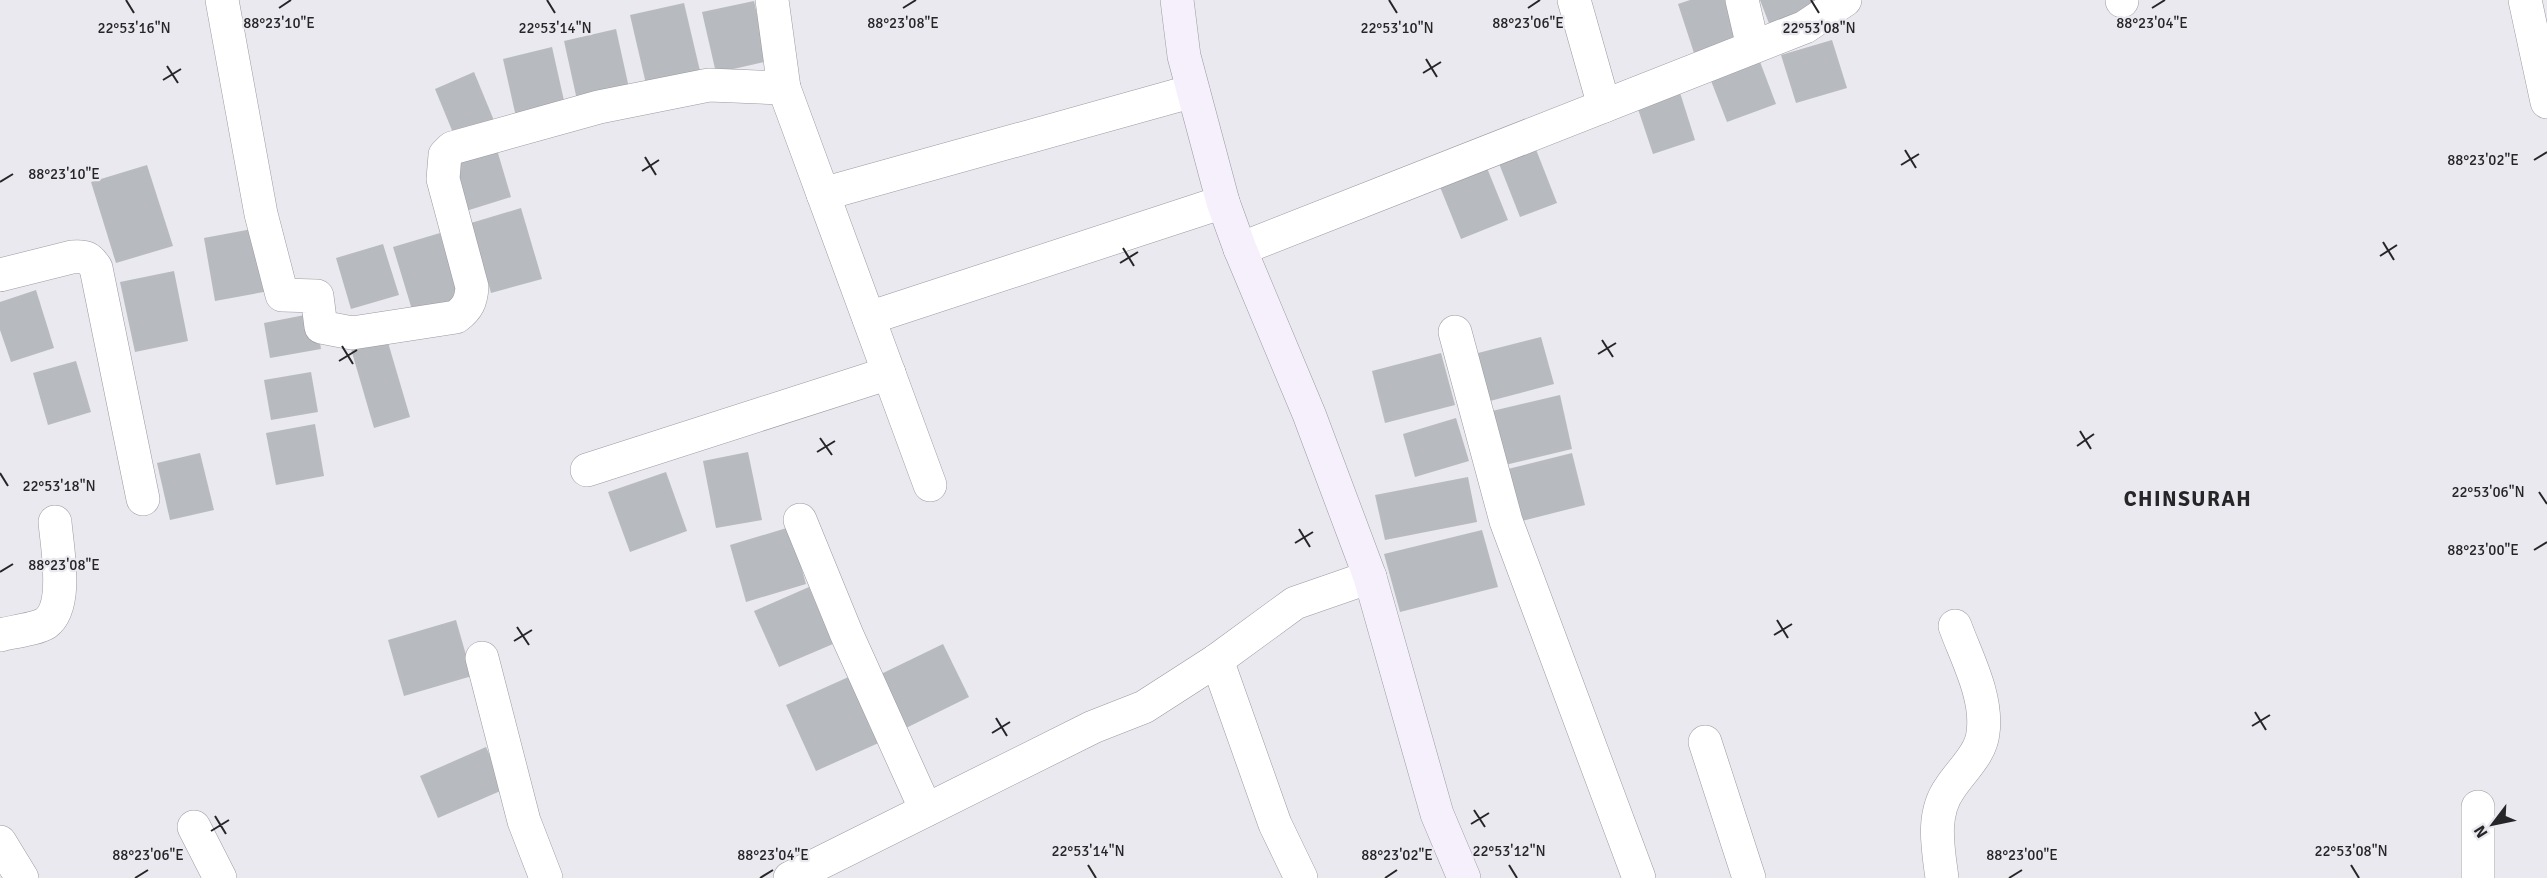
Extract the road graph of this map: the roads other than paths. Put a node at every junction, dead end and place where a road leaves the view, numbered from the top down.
1 (222, 0) edge
2 (772, 0) edge
3 (1177, 0) edge
4 (1574, 0) edge
5 (1742, 0) edge
6 (1845, 0) edge
7 (2525, 0) edge
8 (1753, 47) junction
9 (784, 88) junction
10 (1193, 91) junction
11 (2547, 102) edge
12 (1604, 106) junction
13 (823, 194) junction
14 (1223, 202) junction
15 (1240, 249) junction
16 (0, 275) edge
17 (869, 318) junction
18 (1455, 332) dead end
19 (889, 374) junction
20 (587, 470) dead end
21 (930, 484) dead end
22 (143, 499) dead end
23 (800, 520) dead end
24 (55, 522) dead end
25 (1370, 577) junction
26 (1955, 626) dead end
27 (0, 635) edge
28 (482, 658) dead end
29 (1217, 660) junction
30 (1705, 742) dead end
31 (2478, 807) dead end
32 (926, 810) junction
33 (194, 827) dead end
34 (0, 842) edge
35 (22, 878) edge
36 (220, 878) edge
37 (546, 878) edge
38 (790, 878) edge
39 (1301, 878) edge
40 (1464, 878) edge
41 (1639, 878) edge
42 (1749, 878) edge
43 (1942, 878) edge
44 (2478, 878) edge

1 - 9 street
2 - 9 street
3 - 10 street
4 - 12 street
5 - 8 street
6 - 8 street
7 - 11 street
8 - 12 street
9 - 13 street
10 - 13 street
10 - 14 street
12 - 15 street
13 - 17 street
14 - 15 street
14 - 17 street
15 - 25 street
16 - 22 street
17 - 19 street
18 - 41 street
19 - 20 street
19 - 21 street
23 - 32 street
24 - 27 street
25 - 29 street
25 - 40 street
26 - 43 street
28 - 37 street
29 - 32 street
29 - 39 street
30 - 42 street
31 - 44 street
32 - 38 street
33 - 36 street
34 - 35 street

